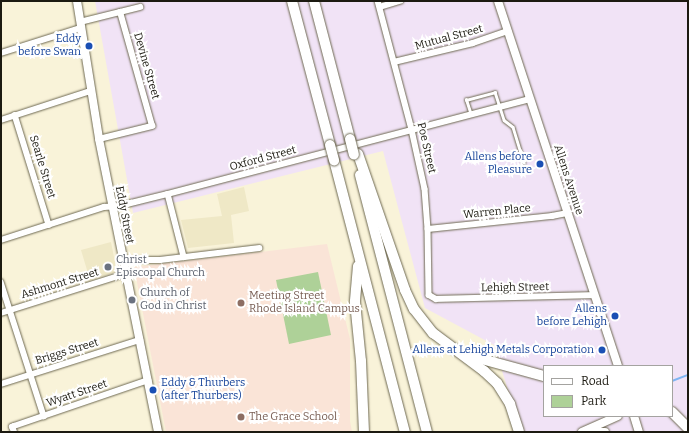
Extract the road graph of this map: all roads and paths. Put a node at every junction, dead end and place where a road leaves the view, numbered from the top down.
1 (77, 1) edge
2 (292, 1) edge
3 (314, 1) edge
4 (400, 1) edge
5 (498, 1) edge
6 (379, 4) edge
7 (140, 6) dead end
8 (120, 12) junction
9 (80, 25) junction
10 (508, 31) junction
11 (1, 53) edge
12 (394, 62) junction
13 (90, 91) junction
14 (530, 99) junction
15 (500, 108) junction
16 (15, 115) junction
17 (471, 116) junction
18 (1, 120) edge
19 (412, 130) junction
20 (98, 139) junction
21 (356, 154) junction
22 (524, 162) dead end
23 (168, 194) junction
24 (112, 206) junction
25 (568, 213) junction
26 (49, 226) junction
27 (428, 229) junction
28 (1, 240) edge
29 (259, 248) dead end
30 (184, 257) junction
31 (359, 258) junction
32 (122, 260) junction
33 (125, 274) junction
34 (1, 282) edge
35 (595, 295) junction
36 (436, 299) joint
37 (10, 310) junction
38 (1, 313) edge
39 (140, 340) junction
40 (446, 344) junction
41 (618, 365) edge
42 (30, 375) junction
43 (543, 376) edge
44 (148, 380) junction
45 (1, 384) edge
46 (673, 413) edge
47 (44, 416) junction
48 (616, 417) edge
49 (634, 417) edge
50 (688, 428) edge
51 (13, 430) edge
52 (158, 432) edge
53 (364, 432) edge
54 (405, 432) edge
55 (427, 432) edge
56 (519, 432) edge
57 (582, 432) edge
58 (595, 432) edge
59 (605, 432) edge
60 (639, 432) edge

1 - 9 main road, Eddy Street
2 - 31 highway, bridge
3 - 21 highway, bridge
4 - 6 street
5 - 10 main road, Allens Avenue
6 - 12 street, Poe Street
7 - 8 street
8 - 9 street
8 - 20 street, Devine Street
9 - 11 street
9 - 13 main road, Eddy Street
10 - 12 street, Mutual Street
10 - 14 main road, Allens Avenue
12 - 19 street, Poe Street
13 - 16 street
13 - 20 main road, Eddy Street
14 - 15 street, Oxford Street
14 - 25 main road, Allens Avenue
15 - 17 street, Oxford Street
15 - 17 lane
15 - 22 lane
16 - 18 street
16 - 26 street, Searle Street
17 - 19 street, Oxford Street
19 - 23 street, Oxford Street
19 - 27 street, Poe Street
20 - 24 main road, Eddy Street
21 - 40 highway
21 - 55 highway
23 - 24 street, Oxford Street
23 - 30 street
24 - 26 street, Oxford Street
24 - 32 main road, Eddy Street
25 - 27 street, Warren Place
25 - 35 main road, Allens Avenue
26 - 28 street, Oxford Street
27 - 36 street, Poe Street
29 - 30 street
30 - 32 street
31 - 53 highway
31 - 54 highway
32 - 33 main road, Eddy Street
33 - 37 street, Ashmont Street
33 - 39 main road, Eddy Street
34 - 37 street
35 - 36 street, Lehigh Street
35 - 41 main road, Allens Avenue
37 - 38 street, Ashmont Street
37 - 42 street
39 - 42 street, Briggs Street
39 - 44 main road, Eddy Street
40 - 43 highway
40 - 56 highway
42 - 45 street, Briggs Street
42 - 47 street
44 - 47 street, Wyatt Street
44 - 52 main road, Eddy Street
46 - 50 highway
47 - 51 street, Wyatt Street
48 - 57 main road
49 - 60 main road
58 - 59 main road

